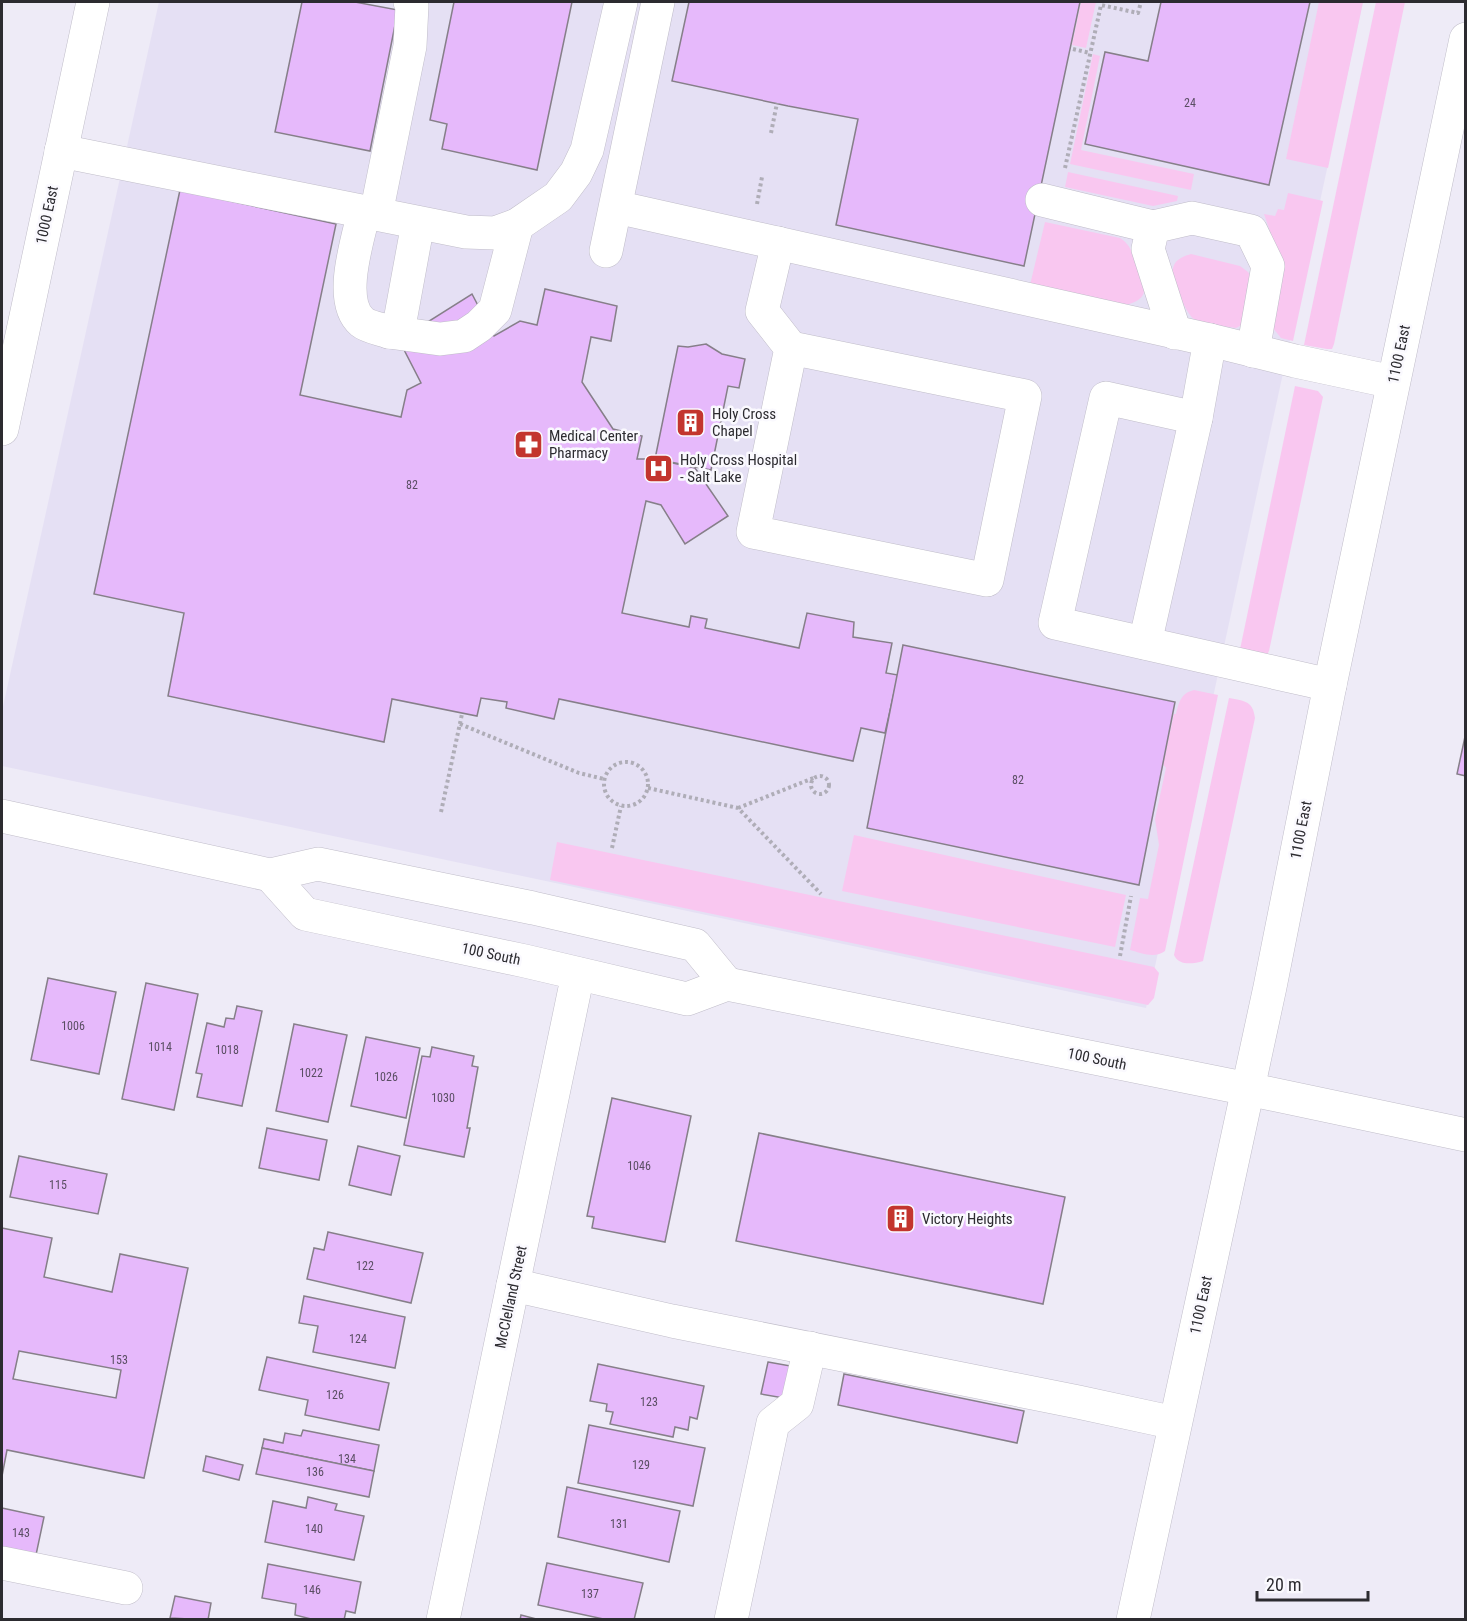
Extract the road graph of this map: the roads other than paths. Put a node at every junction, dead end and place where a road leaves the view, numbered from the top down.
1 (93, 2) edge
2 (411, 2) edge
3 (621, 2) edge
4 (658, 2) edge
5 (1466, 39) edge
6 (61, 151) junction
7 (1042, 200) dead end
8 (616, 207) junction
9 (370, 213) junction
10 (417, 223) junction
11 (517, 225) junction
12 (1154, 227) junction
13 (778, 243) junction
14 (606, 251) dead end
15 (389, 332) junction
16 (1175, 333) junction
17 (1210, 340) junction
18 (790, 348) junction
19 (1253, 351) junction
20 (1393, 382) junction
21 (1196, 418) junction
22 (2, 429) edge
23 (1145, 643) junction
24 (1330, 685) junction
25 (2, 816) edge
26 (270, 874) junction
27 (578, 974) junction
28 (728, 984) junction
29 (1248, 1089) junction
30 (1466, 1135) edge
31 (513, 1286) junction
32 (810, 1348) junction
33 (1175, 1423) junction
34 (2, 1563) edge
35 (126, 1588) dead end
36 (443, 1620) edge
37 (731, 1620) edge
38 (1133, 1620) edge

1 - 6 street, 1000 East
2 - 9 street
3 - 11 street
4 - 8 street
5 - 20 street, 1100 East
6 - 9 street
6 - 22 street, 1000 East
7 - 12 street
8 - 13 street
8 - 14 street
9 - 10 street
9 - 15 street
10 - 11 street
10 - 15 street
11 - 15 street
12 - 16 street
12 - 19 street
13 - 16 street
13 - 18 street
16 - 17 street
17 - 19 street
17 - 21 street
18 - 18 street
19 - 20 street
20 - 24 street, 1100 East
21 - 23 street
21 - 23 street
23 - 24 street
24 - 29 street, 1100 East
25 - 26 street
26 - 27 street, 100 South
26 - 28 street
27 - 28 street, 100 South
27 - 31 street, McClelland Street
28 - 29 street, 100 South
29 - 30 street, 100 South
29 - 33 street, 1100 East
31 - 32 street
31 - 36 street, McClelland Street
32 - 33 street
32 - 37 street
33 - 38 street, 1100 East
34 - 35 street

